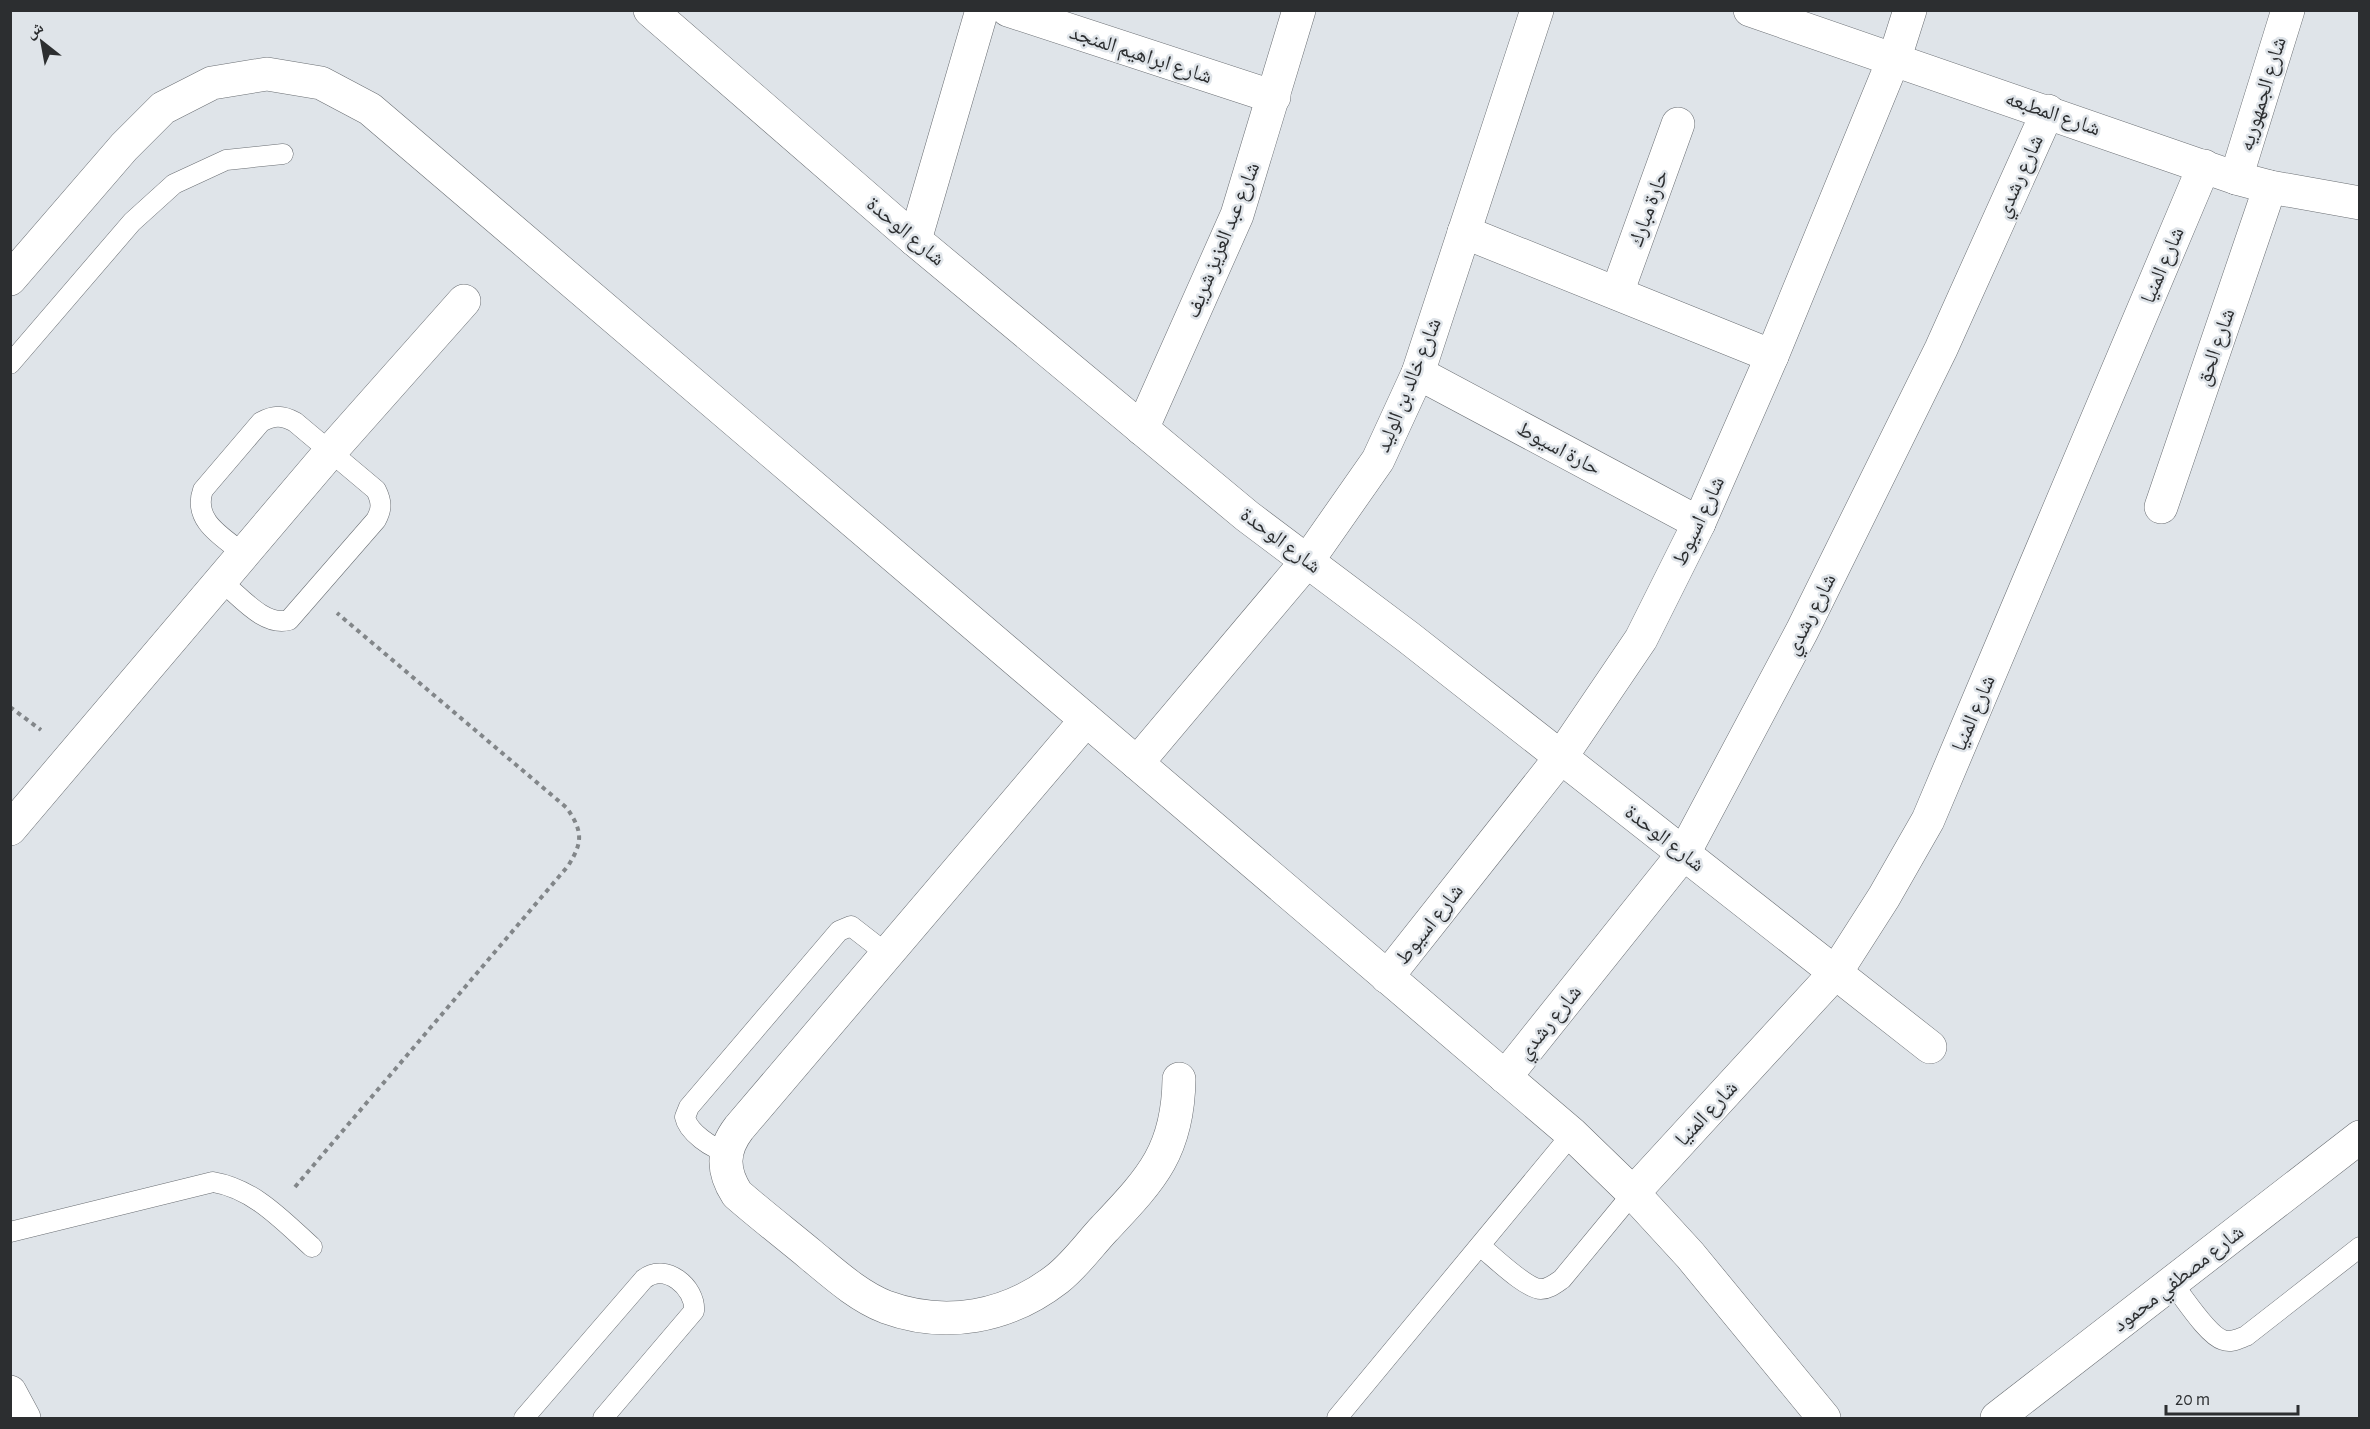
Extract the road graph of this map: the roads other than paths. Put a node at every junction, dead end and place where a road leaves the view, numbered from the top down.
1 (650, 10) edge
2 (982, 10) edge
3 (1008, 10) edge
4 (1299, 10) edge
5 (1537, 10) edge
6 (1750, 10) edge
7 (1910, 10) edge
8 (2288, 10) edge
9 (1894, 59) junction
10 (1274, 97) junction
11 (2048, 111) junction
12 (1678, 124) dead end
13 (283, 154) dead end
14 (2204, 166) junction
15 (2236, 178) junction
16 (2270, 188) junction
17 (2360, 203) edge
18 (1464, 232) junction
19 (915, 240) junction
20 (10, 279) edge
21 (1617, 293) junction
22 (464, 301) dead end
23 (1773, 356) junction
24 (10, 364) edge
25 (1418, 373) junction
26 (1142, 429) junction
27 (330, 452) junction
28 (2162, 507) dead end
29 (1699, 523) junction
30 (244, 554) junction
31 (1308, 560) junction
32 (221, 580) junction
33 (1086, 720) junction
34 (1561, 757) junction
35 (1137, 763) junction
36 (10, 829) edge
37 (1684, 853) junction
38 (886, 954) junction
39 (1836, 972) junction
40 (1387, 976) junction
41 (1930, 1047) dead end
42 (1505, 1077) junction
43 (1179, 1079) dead end
44 (1572, 1134) junction
45 (2360, 1137) edge
46 (726, 1150) junction
47 (1633, 1193) junction
48 (10, 1232) edge
49 (1480, 1245) junction
50 (312, 1247) dead end
51 (2360, 1247) edge
52 (2172, 1283) junction
53 (10, 1392) edge
54 (24, 1419) edge
55 (524, 1419) edge
56 (603, 1419) edge
57 (1337, 1419) edge
58 (1824, 1419) edge
59 (1997, 1419) edge

1 - 19 street, شارع الوحدة
2 - 19 street
3 - 10 street, شارع ابراهيم المنجد
4 - 10 street, شارع عبد العزيز شريف
5 - 18 street, شارع خالد بن الوليد
6 - 9 street, شارع المطبعه
7 - 9 street, شارع اسيوط
8 - 15 street, شارع الجمهوريه
9 - 11 street, شارع المطبعه
9 - 23 street, شارع اسيوط
10 - 26 street, شارع عبد العزيز شريف
11 - 14 street, شارع المطبعه
11 - 37 street, شارع رشدي
12 - 21 street, حارة مبارك
13 - 24 lane
14 - 15 street, شارع المطبعه
14 - 39 street, شارع المنيا
15 - 16 street, شارع المطبعه
16 - 17 street, شارع المطبعه
16 - 28 street, شارع الحق
18 - 21 street
18 - 25 street, شارع خالد بن الوليد
19 - 26 street, شارع الوحدة
20 - 33 street
21 - 23 street
22 - 27 street
23 - 29 street, شارع اسيوط
25 - 29 street, حارة اسيوط
25 - 31 street, شارع خالد بن الوليد
26 - 31 street, شارع الوحدة
27 - 30 street
27 - 30 lane
27 - 32 lane
29 - 34 street, شارع اسيوط
30 - 32 street
31 - 34 street, شارع الوحدة
31 - 35 street, شارع خالد بن الوليد
32 - 36 street
33 - 35 street
33 - 38 street
34 - 37 street, شارع الوحدة
34 - 40 street, شارع اسيوط
35 - 40 street
37 - 39 street, شارع الوحدة
37 - 42 street, شارع رشدي
38 - 46 street
38 - 46 lane
39 - 41 street, شارع الوحدة
39 - 47 street, شارع المنيا
40 - 42 street
42 - 44 street
43 - 46 street
44 - 47 street
44 - 49 lane
45 - 52 street, شارع مصطفي محمود
47 - 49 lane
47 - 58 street
48 - 50 lane
49 - 57 lane
51 - 52 lane
52 - 59 street, شارع مصطفي محمود
53 - 54 street
55 - 56 lane

